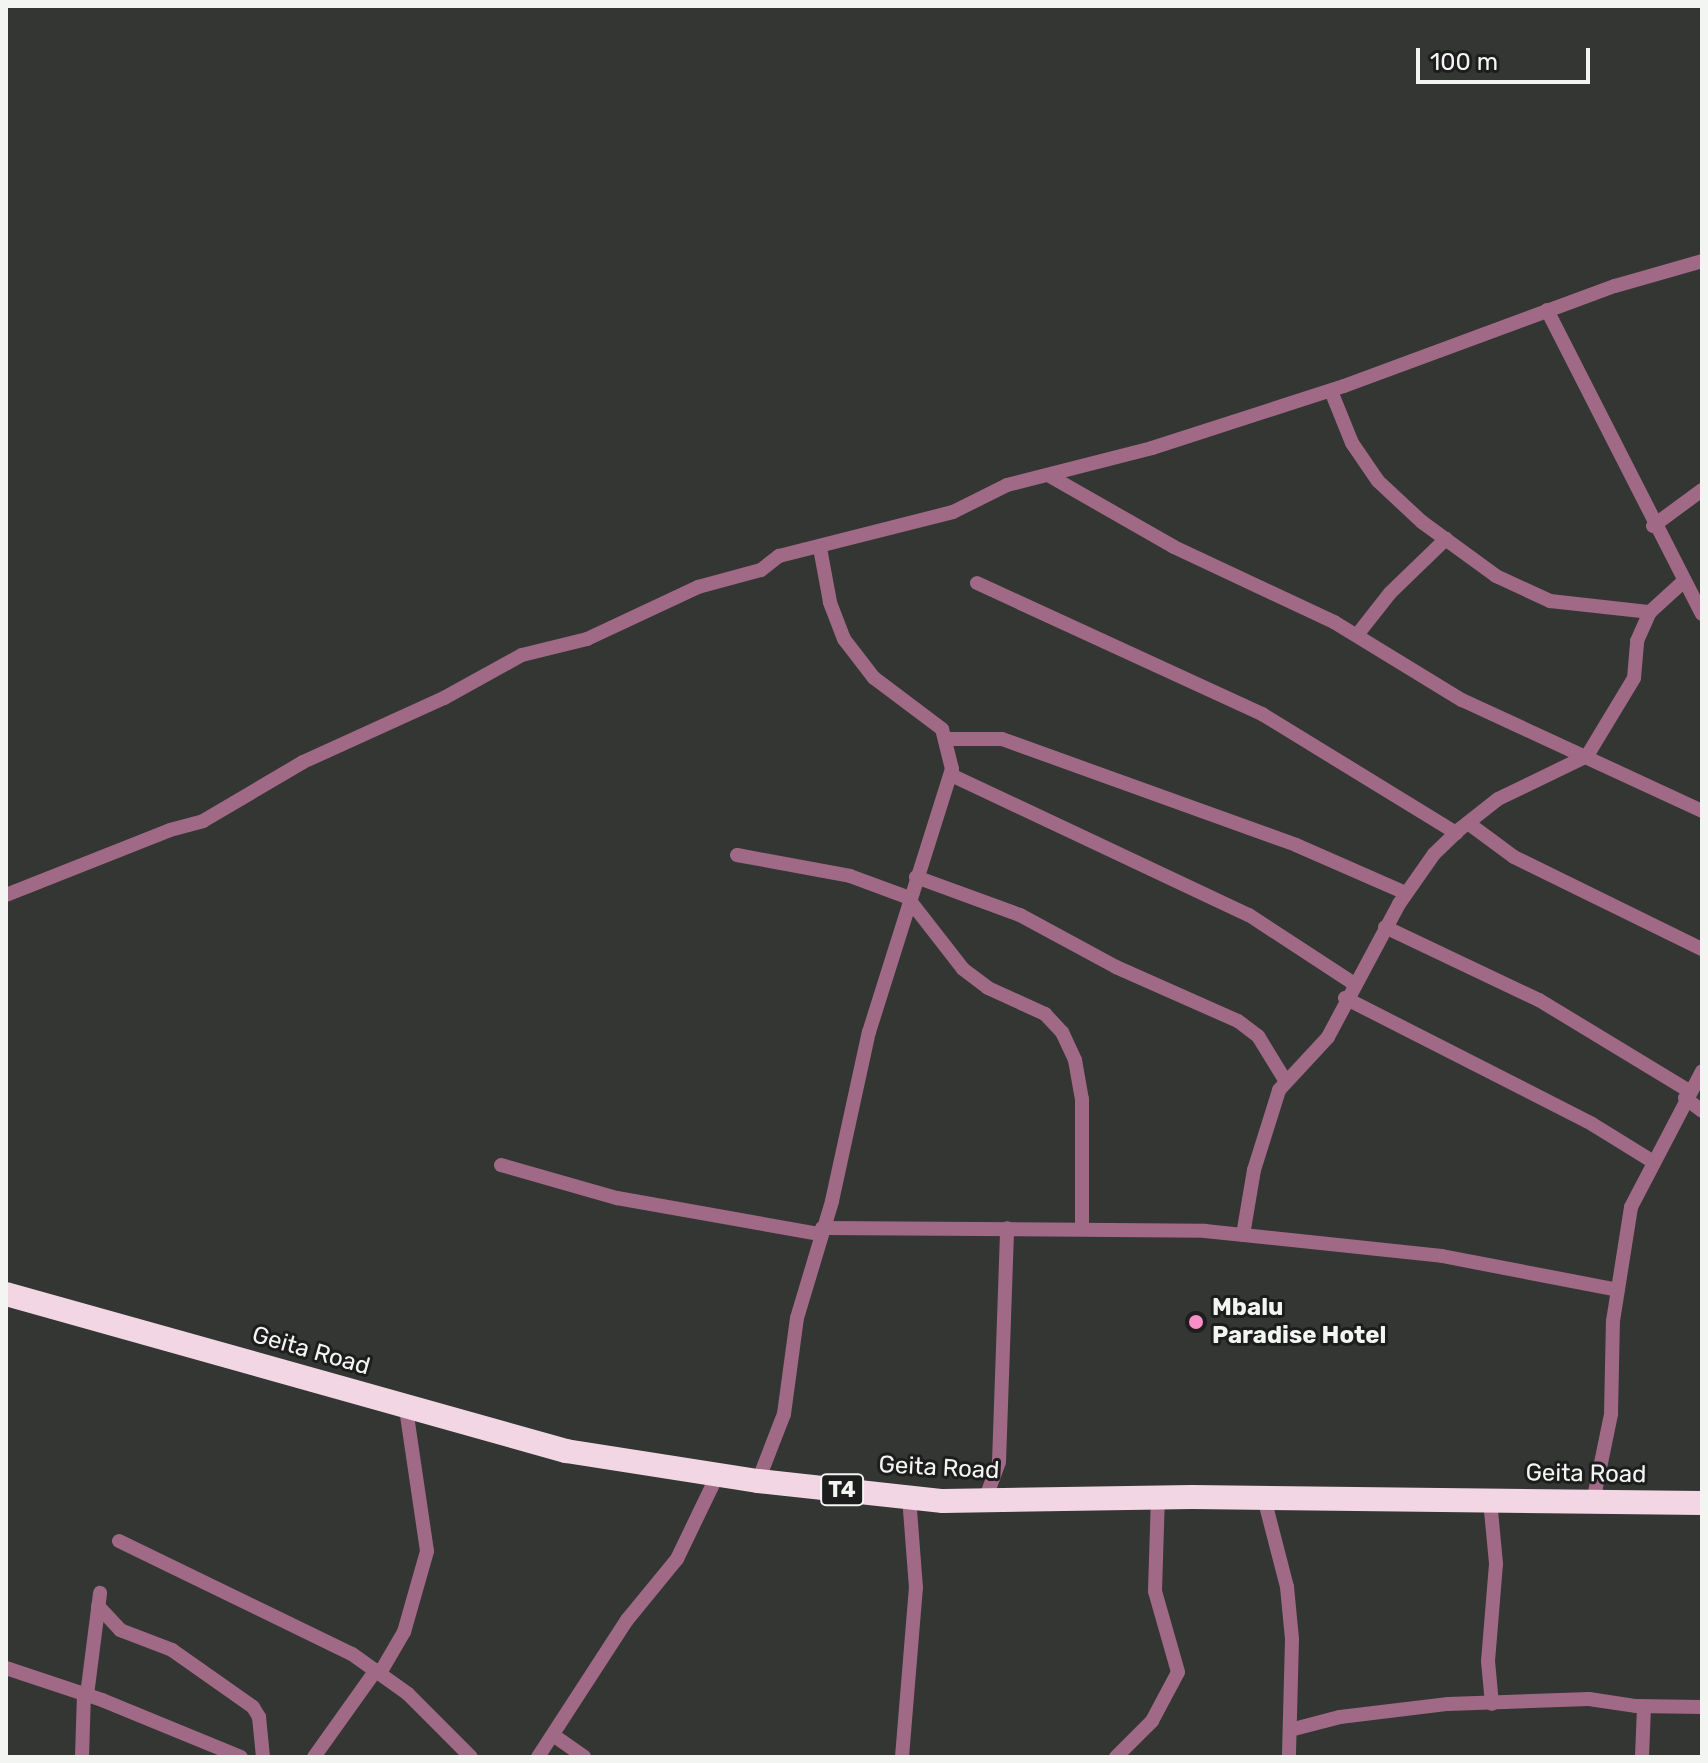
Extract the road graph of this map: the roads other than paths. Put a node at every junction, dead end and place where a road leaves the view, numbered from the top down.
1 (1702, 261) edge
2 (1547, 310) junction
3 (1331, 391) junction
4 (1048, 475) junction
5 (1702, 491) edge
6 (1653, 526) junction
7 (1446, 539) junction
8 (820, 548) junction
9 (1684, 581) junction
10 (977, 583) dead end
11 (1650, 612) junction
12 (1702, 614) edge
13 (1357, 635) junction
14 (946, 739) junction
15 (1587, 756) junction
16 (951, 775) junction
17 (1702, 811) edge
18 (1462, 828) junction
19 (737, 855) dead end
20 (916, 877) junction
21 (1406, 893) junction
22 (6, 895) edge
23 (907, 897) junction
24 (1385, 927) junction
25 (1702, 949) edge
26 (1353, 983) junction
27 (1345, 998) junction
28 (1702, 1071) edge
29 (1285, 1080) junction
30 (1687, 1094) junction
31 (1702, 1111) edge
32 (1652, 1161) junction
33 (501, 1165) dead end
34 (1082, 1227) junction
35 (1007, 1228) junction
36 (821, 1231) junction
37 (1243, 1235) junction
38 (1618, 1290) junction
39 (6, 1294) edge
40 (406, 1409) junction
41 (717, 1476) junction
42 (758, 1481) junction
43 (909, 1497) junction
44 (1158, 1498) junction
45 (1264, 1498) junction
46 (985, 1500) junction
47 (1490, 1500) junction
48 (1593, 1502) junction
49 (1702, 1503) edge
50 (119, 1541) dead end
51 (6, 1668) edge
52 (378, 1672) junction
53 (85, 1694) junction
54 (1492, 1704) junction
55 (1644, 1707) junction
56 (1702, 1707) edge
57 (1290, 1730) junction
58 (553, 1735) junction
59 (82, 1757) edge
60 (241, 1757) edge
61 (263, 1757) edge
62 (314, 1757) edge
63 (471, 1757) edge
64 (538, 1757) edge
65 (584, 1757) edge
66 (902, 1757) edge
67 (1116, 1757) edge
68 (1289, 1757) edge
69 (1642, 1757) edge

1 - 2 street
2 - 3 street
2 - 6 street
3 - 4 street
3 - 7 street
4 - 8 street
4 - 13 street
5 - 6 street
6 - 9 street
7 - 11 street
7 - 13 street
8 - 14 street
8 - 22 street
9 - 11 street
9 - 12 street
10 - 18 street
11 - 15 street
13 - 15 street
14 - 16 street
14 - 21 street
15 - 17 street
15 - 18 street
16 - 20 street
16 - 26 street
18 - 21 street
18 - 25 street
19 - 23 street
20 - 23 street
20 - 29 street
21 - 24 street
23 - 34 street
23 - 36 street
24 - 26 street
24 - 30 street
26 - 27 street
27 - 29 street
27 - 32 street
28 - 30 street
29 - 37 street
30 - 31 street
30 - 32 street
32 - 38 street
33 - 36 street
34 - 35 street
34 - 37 street
35 - 36 street
35 - 46 street
36 - 42 street
37 - 38 street
38 - 48 street
39 - 40 highway, Geita Road / T4
40 - 41 highway, Geita Road / T4
40 - 52 street
41 - 42 highway, Geita Road / T4
41 - 58 street
42 - 43 highway, Geita Road / T4
43 - 46 highway, Geita Road / T4
43 - 66 street
44 - 45 highway, Geita Road / T4
44 - 46 highway, Geita Road / T4
44 - 67 street
45 - 47 highway, Geita Road / T4
45 - 57 street
47 - 48 highway, Geita Road / T4
47 - 54 street
48 - 49 highway, Geita Road / T4
50 - 52 street
51 - 53 street
52 - 62 street
52 - 63 street
53 - 59 street
53 - 60 street
53 - 61 street
54 - 55 street
54 - 57 street
55 - 56 street
55 - 69 street
57 - 68 street
58 - 64 street
58 - 65 street

